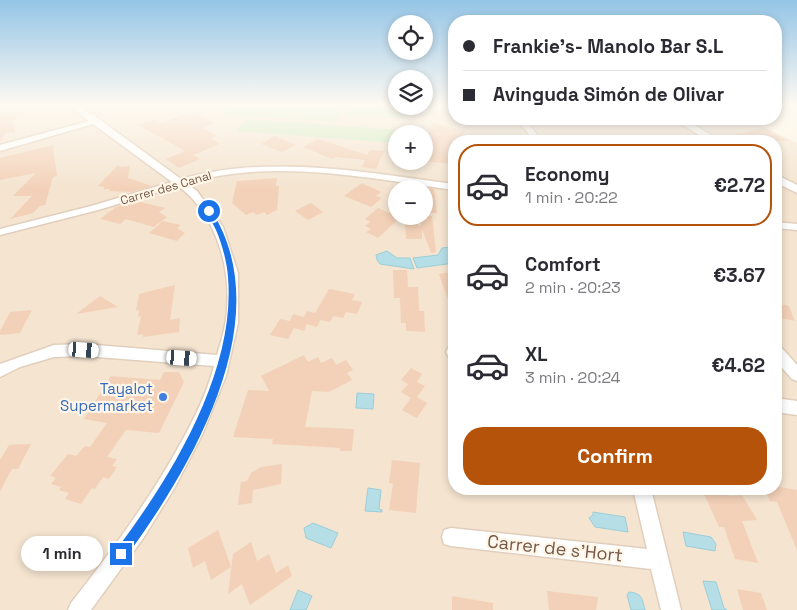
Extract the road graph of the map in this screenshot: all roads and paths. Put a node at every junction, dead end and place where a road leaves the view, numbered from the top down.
1 (47, 133) edge
2 (116, 133) edge
3 (10, 146) junction
4 (0, 148) edge
5 (0, 152) edge
6 (782, 181) edge
7 (178, 183) junction
8 (448, 186) edge
9 (797, 190) edge
10 (782, 226) edge
11 (797, 227) edge
12 (0, 232) edge
13 (782, 358) edge
14 (222, 361) junction
15 (0, 371) edge
16 (797, 375) edge
17 (782, 406) edge
18 (797, 408) edge
19 (643, 495) edge
20 (451, 537) dead end
21 (659, 560) junction
22 (78, 610) edge
23 (671, 610) edge

1 - 3 street
2 - 7 street
3 - 4 street
3 - 5 lane
6 - 9 street
7 - 8 street, Carrer des Canal
7 - 12 street, Carrer des Canal
7 - 14 street
10 - 11 street
13 - 16 street
14 - 15 street
14 - 22 street
17 - 18 street
19 - 21 street
20 - 21 street, Carrer de s'Hort
21 - 23 street

